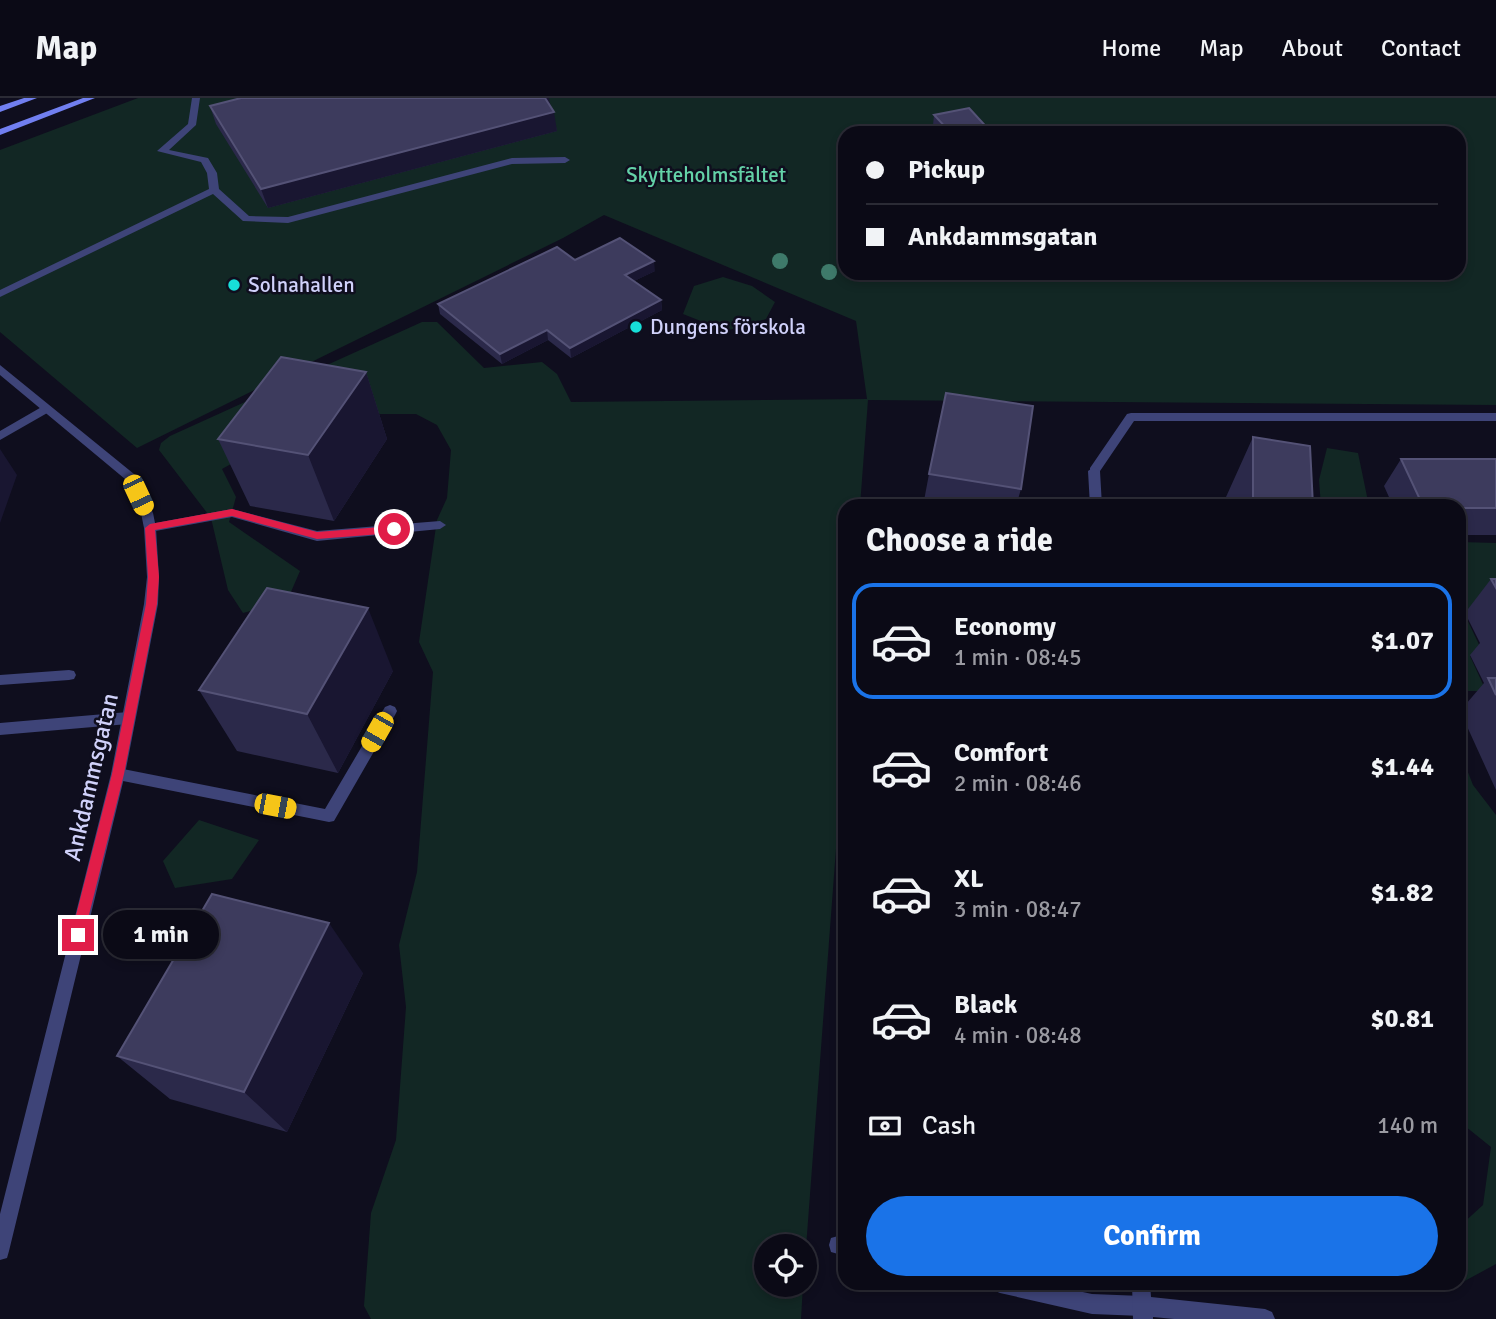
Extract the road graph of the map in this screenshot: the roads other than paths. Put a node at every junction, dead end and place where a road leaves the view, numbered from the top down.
1 (33, 98) edge
2 (91, 98) edge
3 (196, 98) edge
4 (0, 109) edge
5 (0, 132) edge
6 (565, 160) dead end
7 (214, 190) junction
8 (0, 294) edge
9 (0, 369) edge
10 (46, 409) junction
11 (1496, 417) edge
12 (0, 436) edge
13 (1096, 499) edge
14 (440, 525) dead end
15 (150, 528) junction
16 (69, 674) dead end
17 (0, 680) edge
18 (390, 711) dead end
19 (128, 718) junction
20 (0, 729) edge
21 (118, 774) junction
22 (3, 1219) edge
23 (0, 1251) edge
24 (1031, 1290) edge
25 (1141, 1290) edge
26 (1143, 1312) edge
27 (1265, 1319) edge

1 - 4 main road
2 - 5 main road
3 - 7 street
6 - 7 street
7 - 8 street
9 - 10 street, Ankdammsgatan
10 - 12 street
10 - 15 street, Ankdammsgatan
11 - 13 street
14 - 15 street
15 - 19 street, Ankdammsgatan
16 - 17 street
18 - 21 street
19 - 20 street
19 - 21 street, Ankdammsgatan
21 - 22 street, Ankdammsgatan
22 - 23 street, Ankdammsgatan
24 - 26 street
25 - 26 street
26 - 27 street

